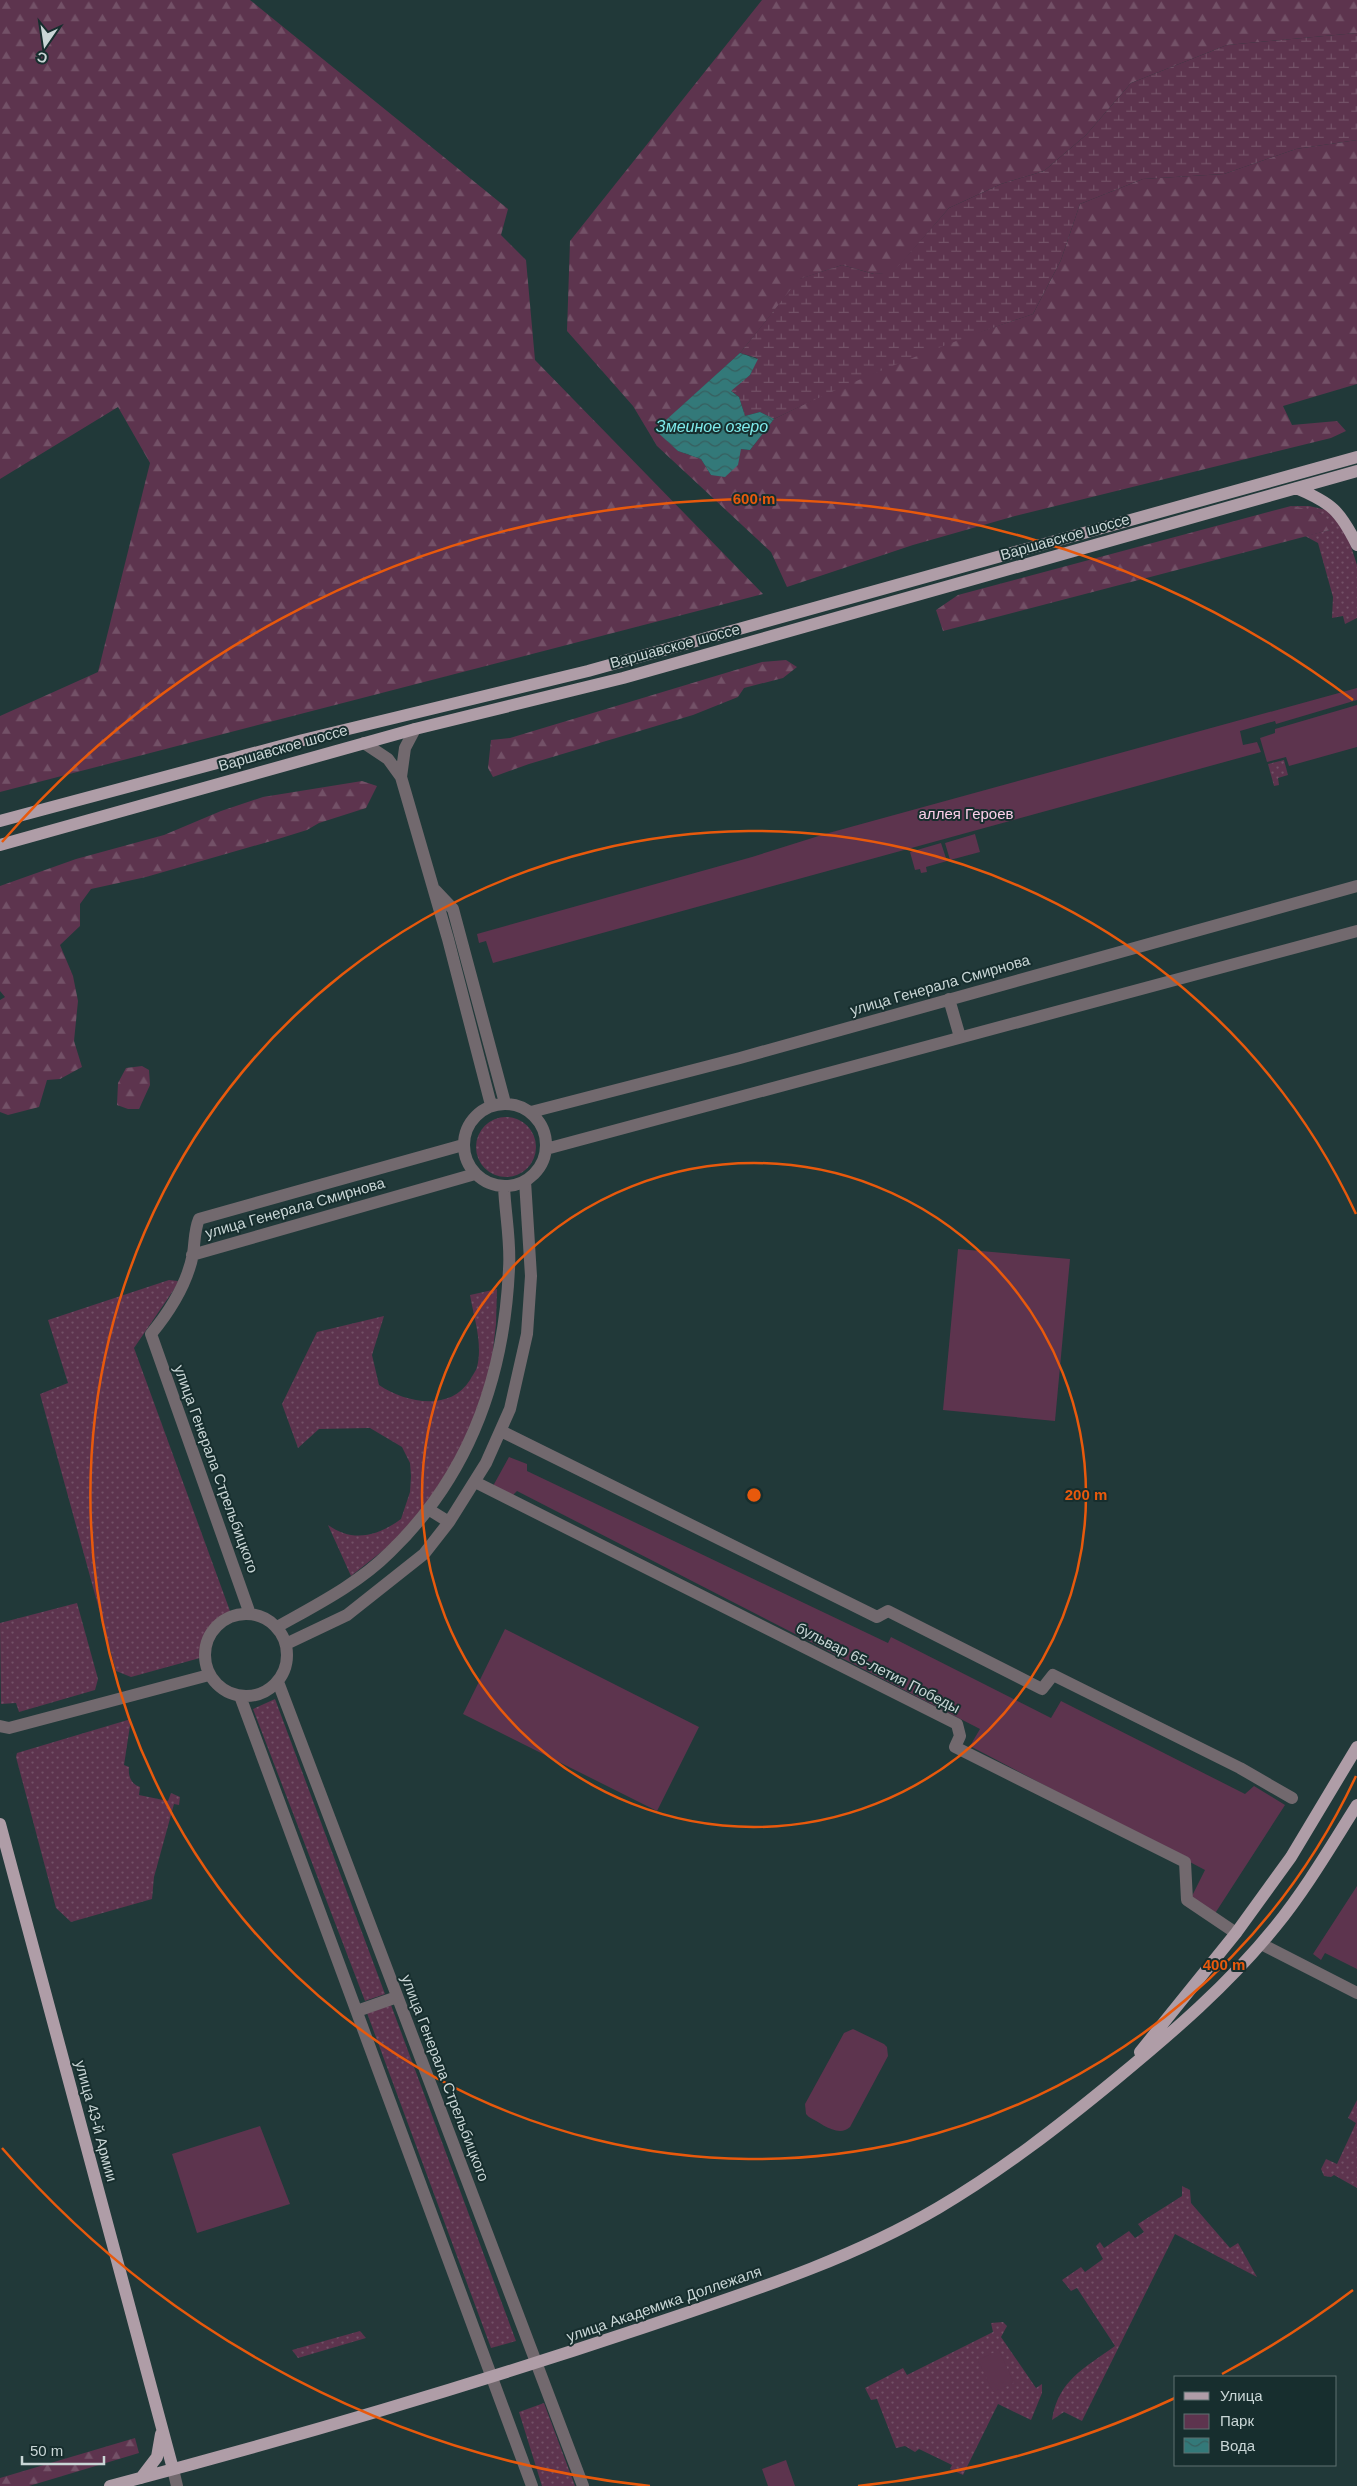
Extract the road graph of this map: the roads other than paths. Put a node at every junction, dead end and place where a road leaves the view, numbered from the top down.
1 (1357, 457) edge
2 (1357, 471) edge
3 (1296, 488) junction
4 (1357, 546) edge
5 (415, 729) junction
6 (364, 743) junction
7 (401, 776) junction
8 (0, 821) edge
9 (0, 845) edge
10 (1357, 886) edge
11 (433, 888) junction
12 (1357, 931) edge
13 (460, 936) junction
14 (448, 938) junction
15 (949, 999) junction
16 (960, 1037) junction
17 (505, 1103) junction
18 (491, 1105) junction
19 (531, 1112) junction
20 (464, 1145) junction
21 (546, 1149) junction
22 (475, 1174) junction
23 (525, 1181) junction
24 (504, 1186) junction
25 (192, 1255) junction
26 (494, 1380) junction
27 (515, 1386) junction
28 (501, 1431) junction
29 (475, 1482) junction
30 (428, 1509) junction
31 (449, 1522) junction
32 (250, 1614) junction
33 (277, 1627) junction
34 (286, 1644) junction
35 (209, 1675) junction
36 (278, 1682) junction
37 (240, 1696) junction
38 (3, 1730) edge
39 (1356, 1750) edge
40 (1292, 1798) dead end
41 (1356, 1810) edge
42 (0, 1824) edge
43 (1236, 1933) junction
44 (1261, 1944) junction
45 (1204, 1973) junction
46 (1223, 1986) junction
47 (1357, 1993) edge
48 (397, 1997) junction
49 (357, 2010) junction
50 (1121, 2075) junction
51 (536, 2364) junction
52 (493, 2378) junction
53 (162, 2427) junction
54 (173, 2469) junction
55 (141, 2478) junction
56 (110, 2486) edge
57 (177, 2486) edge
58 (532, 2486) edge
59 (583, 2486) edge

1 - 8 main road, Варшавское шоссе
2 - 3 main road, Варшавское шоссе
3 - 4 main road
3 - 5 main road, Варшавское шоссе
5 - 6 main road, Варшавское шоссе
5 - 7 street
6 - 7 street
6 - 9 main road, Варшавское шоссе
7 - 11 street
10 - 15 street, улица Генерала Смирнова
11 - 13 street
11 - 14 street
12 - 16 street
13 - 14 street
13 - 17 street
14 - 18 street
15 - 16 street
15 - 19 street, улица Генерала Смирнова
16 - 21 street
17 - 18 street
17 - 19 street
18 - 20 street
19 - 21 street
20 - 22 street
20 - 25 street, улица Генерала Смирнова
21 - 23 street
22 - 24 street
22 - 25 street, улица Генерала Смирнова
23 - 24 street
23 - 27 street
24 - 26 street
25 - 32 street, улица Генерала Стрельбицкого
26 - 27 street
26 - 30 street
27 - 28 street
28 - 29 street
28 - 40 street
29 - 31 street
29 - 43 street, бульвар 65-летия Победы
30 - 31 street
30 - 33 street
31 - 34 street
32 - 33 street
32 - 35 street
33 - 34 street
34 - 36 street
35 - 37 street
35 - 38 street
36 - 37 street
36 - 48 street, улица Генерала Стрельбицкого
37 - 49 street
39 - 43 main road, улица Академика Доллежаля
41 - 44 main road, улица Академика Доллежаля
42 - 53 main road, улица 43-й Армии
43 - 45 main road, улица Академика Доллежаля
44 - 46 main road, улица Академика Доллежаля
44 - 47 street
45 - 46 main road
45 - 50 main road, улица Академика Доллежаля
46 - 50 main road, улица Академика Доллежаля
48 - 49 street
48 - 51 street, улица Генерала Стрельбицкого
49 - 52 street
50 - 51 main road, улица Академика Доллежаля
51 - 52 main road, улица Академика Доллежаля
51 - 59 street, улица Генерала Стрельбицкого
52 - 54 main road, улица Академика Доллежаля
52 - 58 street
53 - 54 main road, улица 43-й Армии
53 - 55 main road, улица 43-й Армии
54 - 55 main road, улица Академика Доллежаля
54 - 57 street, улица 43-й Армии
55 - 56 main road, улица Академика Доллежаля

